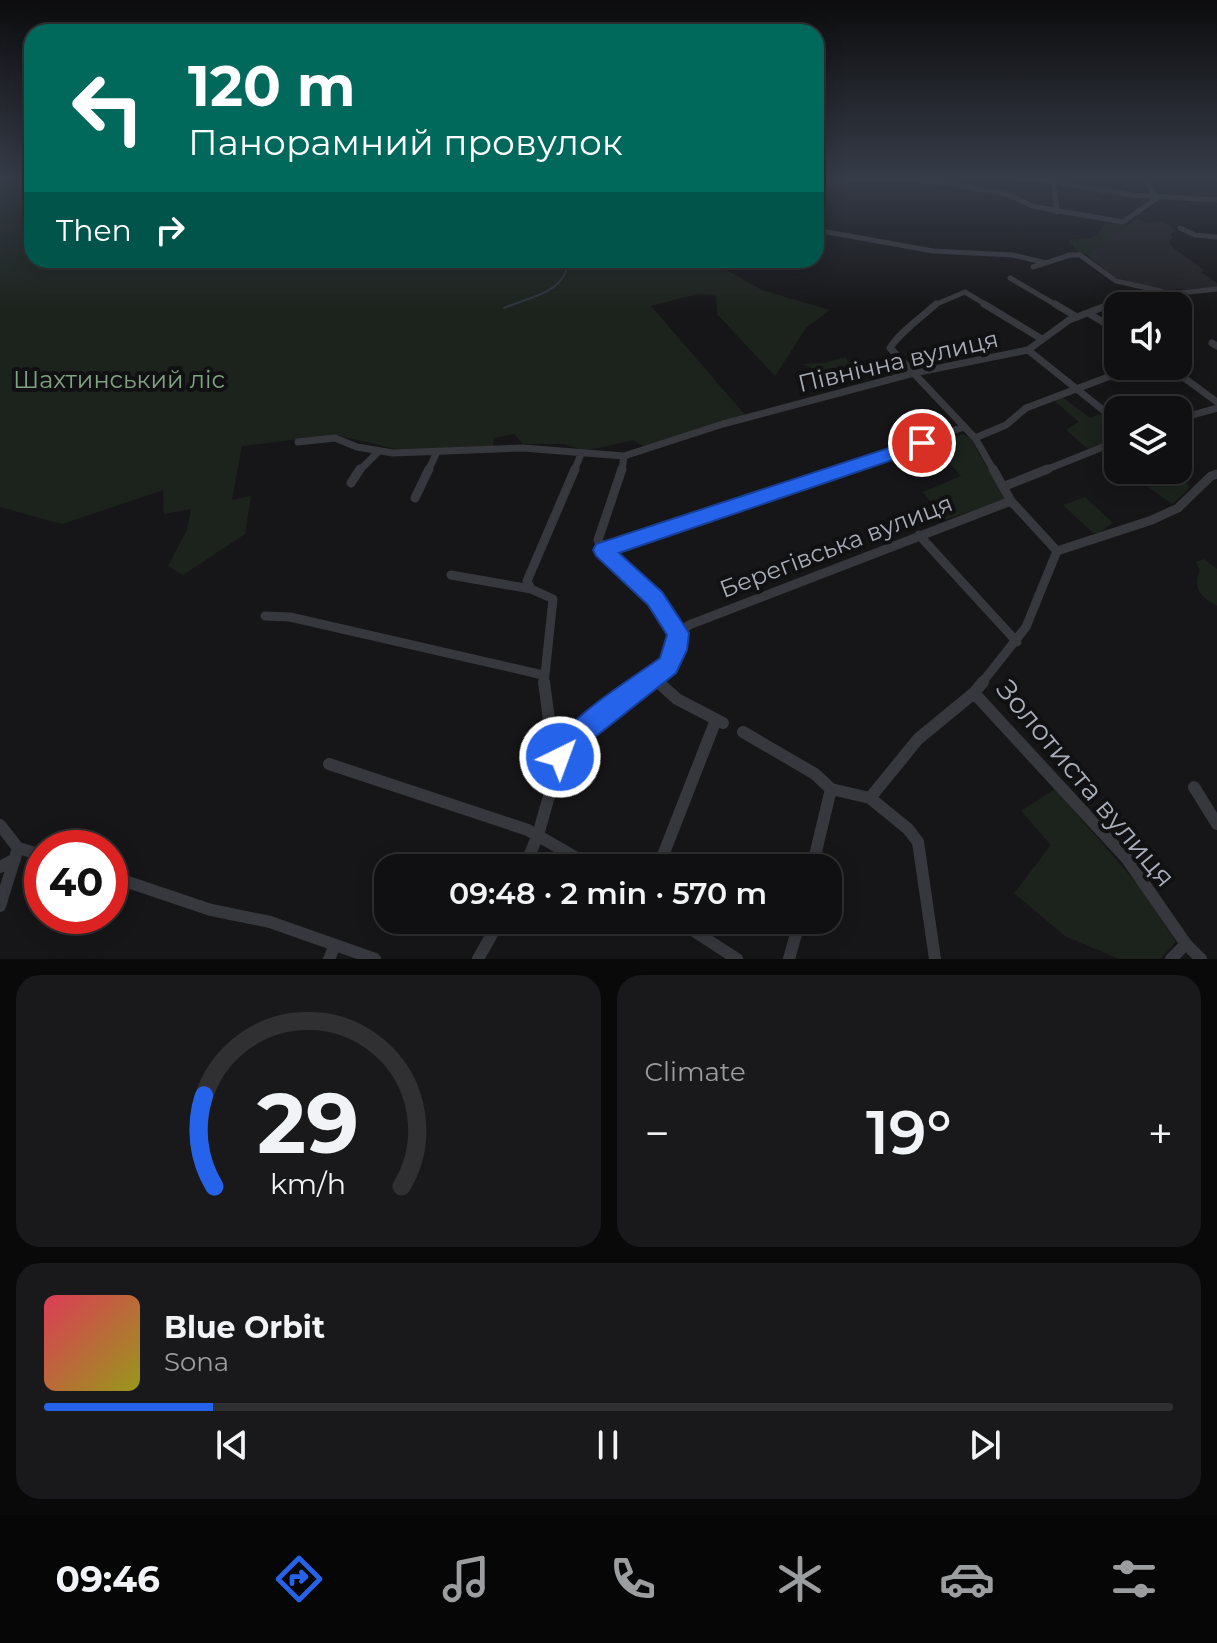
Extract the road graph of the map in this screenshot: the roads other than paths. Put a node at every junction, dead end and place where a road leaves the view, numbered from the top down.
1 (1107, 222) edge
2 (1128, 222) edge
3 (1180, 228) dead end
4 (824, 232) edge
5 (1217, 237) edge
6 (1046, 263) junction
7 (1033, 267) dead end
8 (1010, 278) dead end
9 (1217, 289) edge
10 (1161, 292) edge
11 (1178, 292) edge
12 (1104, 307) edge
13 (1088, 313) junction
14 (1077, 317) junction
15 (1104, 323) edge
16 (1040, 338) junction
17 (1028, 350) junction
18 (914, 373) junction
19 (1104, 378) edge
20 (1186, 380) edge
21 (1077, 387) junction
22 (1217, 405) edge
23 (1104, 410) edge
24 (1192, 414) edge
25 (964, 427) junction
26 (975, 438) junction
27 (298, 442) dead end
28 (1104, 447) edge
29 (379, 451) junction
30 (437, 452) junction
31 (581, 454) junction
32 (624, 456) junction
33 (1217, 474) edge
34 (351, 483) dead end
35 (1005, 486) junction
36 (415, 498) dead end
37 (1011, 501) junction
38 (919, 535) junction
39 (603, 550) junction
40 (1057, 551) junction
41 (451, 575) dead end
42 (531, 589) junction
43 (265, 616) dead end
44 (678, 633) junction
45 (1017, 642) junction
46 (543, 675) junction
47 (654, 678) junction
48 (974, 693) junction
49 (743, 732) dead end
50 (560, 757) junction
51 (329, 764) dead end
52 (1194, 787) dead end
53 (831, 789) junction
54 (870, 798) junction
55 (1217, 824) edge
56 (0, 825) edge
57 (538, 835) junction
58 (17, 854) junction
59 (24, 854) edge
60 (530, 854) edge
61 (570, 854) edge
62 (664, 854) edge
63 (815, 854) edge
64 (0, 867) edge
65 (128, 882) edge
66 (0, 906) edge
67 (492, 934) edge
68 (699, 934) edge
69 (796, 934) edge
70 (1186, 944) junction
71 (335, 945) junction
72 (329, 959) edge
73 (375, 959) edge
74 (478, 959) edge
75 (737, 959) edge
76 (789, 959) edge
77 (935, 959) edge
78 (1171, 959) edge
79 (1201, 959) edge

1 - 2 street
3 - 5 street
4 - 6 street
6 - 7 street
6 - 10 street
8 - 14 street
9 - 11 street, Північна вулиця
12 - 13 street, Північна вулиця
13 - 14 street, Північна вулиця
13 - 15 street
14 - 16 street, Північна вулиця
16 - 17 street, Північна вулиця
16 - 18 street
17 - 18 street, Північна вулиця
17 - 21 street
18 - 25 street
18 - 32 street, Північна вулиця
19 - 21 street
20 - 22 street
21 - 23 street
21 - 26 street
22 - 24 street
25 - 26 street
25 - 39 street
26 - 35 street
27 - 29 street, Північна вулиця
28 - 35 street
29 - 30 street, Північна вулиця
29 - 34 street
30 - 31 street, Північна вулиця
30 - 36 street
31 - 32 street, Північна вулиця
31 - 42 street
32 - 39 street
33 - 40 street
35 - 37 street
37 - 38 street, Берегівська вулиця
37 - 40 street
38 - 44 street, Берегівська вулиця
38 - 45 street
39 - 44 street
40 - 45 street, Золотиста вулиця
41 - 42 street
42 - 46 street
43 - 46 street
44 - 47 street
45 - 48 street, Золотиста вулиця
46 - 50 street
47 - 50 street
47 - 62 street
48 - 54 street
48 - 70 street, Золотиста вулиця
49 - 53 street
50 - 57 street
51 - 57 street
52 - 55 street
53 - 54 street
53 - 63 street
54 - 77 street
56 - 58 street
57 - 60 street
57 - 61 street
58 - 59 street
58 - 64 street
58 - 66 street
65 - 71 street
67 - 74 street
68 - 75 street
69 - 76 street
70 - 78 street
70 - 79 street, Золотиста вулиця
71 - 72 street
71 - 73 street

